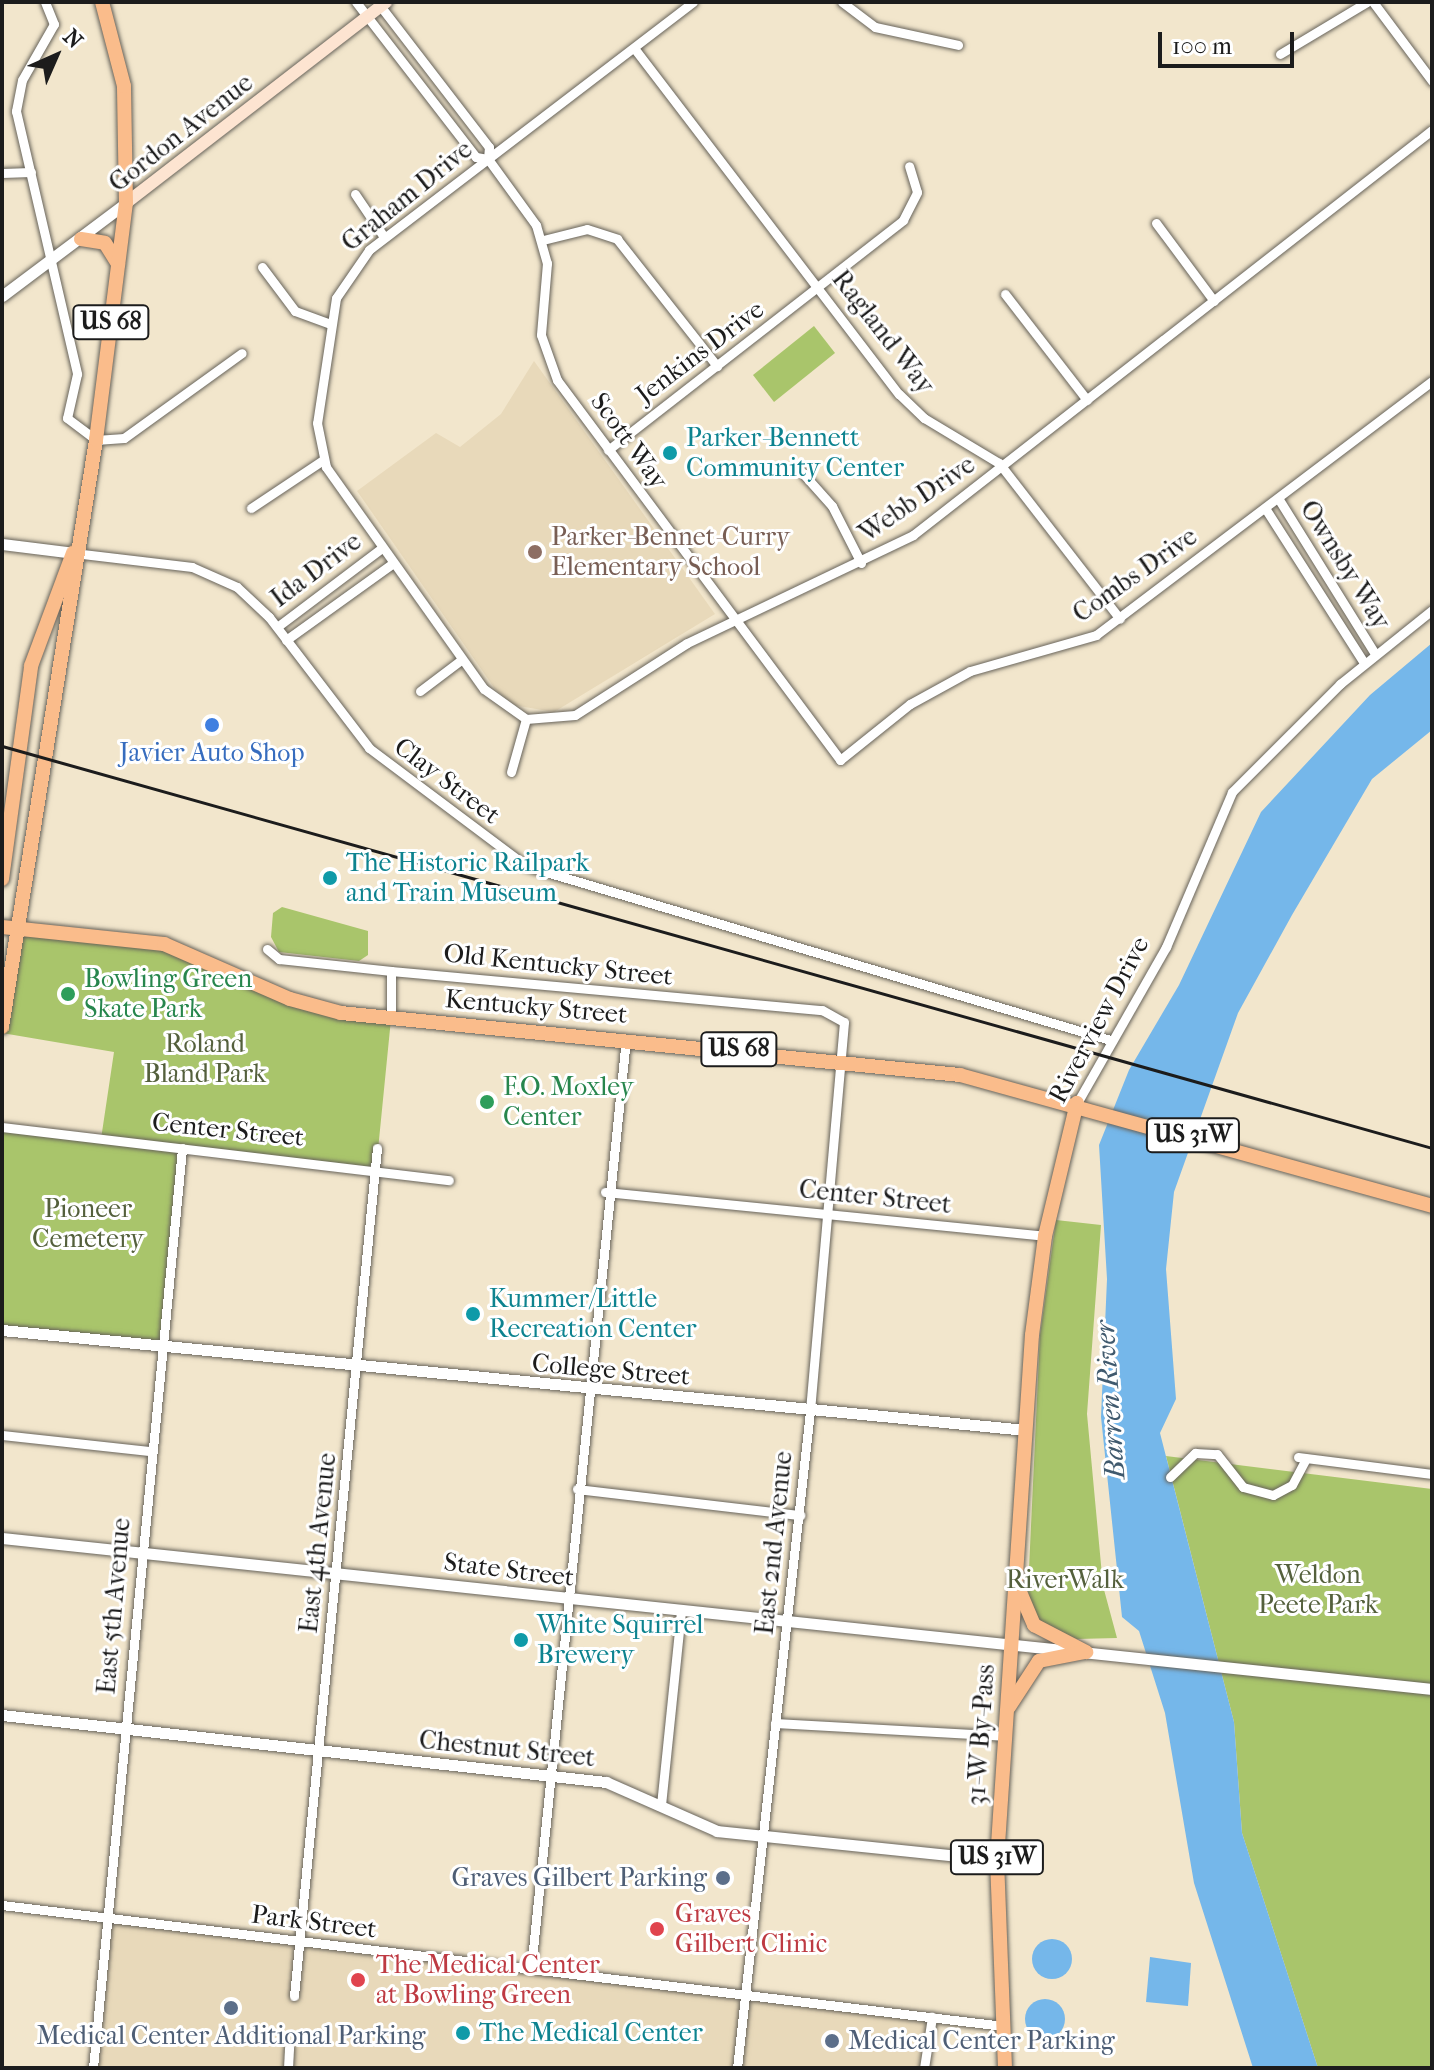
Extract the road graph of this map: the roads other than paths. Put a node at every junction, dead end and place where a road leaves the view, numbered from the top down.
1 (45, 2) edge
2 (102, 2) edge
3 (356, 2) edge
4 (693, 2) edge
5 (842, 2) edge
6 (1367, 2) edge
7 (1373, 2) edge
8 (381, 3) edge
9 (367, 16) junction
10 (958, 45) dead end
11 (634, 48) junction
12 (1280, 54) dead end
13 (1432, 81) edge
14 (442, 85) junction
15 (429, 96) junction
16 (1432, 130) edge
17 (488, 159) junction
18 (909, 166) dead end
19 (31, 172) junction
20 (2, 173) edge
21 (355, 194) dead end
22 (126, 203) junction
23 (1156, 223) dead end
24 (384, 237) junction
25 (81, 239) junction
26 (543, 240) junction
27 (55, 259) junction
28 (118, 264) junction
29 (262, 267) dead end
30 (820, 288) junction
31 (1005, 294) dead end
32 (2, 296) edge
33 (1214, 301) junction
34 (330, 324) junction
35 (242, 353) dead end
36 (717, 366) junction
37 (1432, 381) edge
38 (1087, 400) junction
39 (96, 440) junction
40 (608, 450) junction
41 (323, 460) junction
42 (1003, 467) junction
43 (799, 469) dead end
44 (1278, 498) junction
45 (251, 508) dead end
46 (1265, 508) junction
47 (2, 544) edge
48 (382, 548) junction
49 (74, 553) junction
50 (393, 563) junction
51 (861, 563) junction
52 (1432, 610) edge
53 (1120, 619) junction
54 (732, 622) junction
55 (277, 627) junction
56 (286, 640) junction
57 (1375, 654) junction
58 (461, 660) junction
59 (1364, 663) junction
60 (420, 691) dead end
61 (526, 719) junction
62 (840, 760) joint
63 (511, 772) dead end
64 (2, 879) edge
65 (2, 917) edge
66 (10, 926) edge
67 (267, 949) dead end
68 (391, 971) junction
69 (391, 1019) junction
70 (844, 1022) joint
71 (2, 1027) edge
72 (626, 1039) junction
73 (1110, 1040) junction
74 (841, 1058) junction
75 (1077, 1103) junction
76 (2, 1127) edge
77 (182, 1148) junction
78 (377, 1148) dead end
79 (376, 1170) junction
80 (449, 1180) dead end
81 (1362, 1183) junction
82 (605, 1192) junction
83 (1432, 1196) edge
84 (1432, 1206) edge
85 (826, 1215) junction
86 (1045, 1236) junction
87 (2, 1330) edge
88 (160, 1348) junction
89 (358, 1368) junction
90 (586, 1391) junction
91 (810, 1411) junction
92 (1026, 1430) junction
93 (2, 1435) edge
94 (149, 1451) junction
95 (1432, 1474) edge
96 (1170, 1477) dead end
97 (577, 1489) junction
98 (800, 1515) junction
99 (2, 1538) edge
100 (140, 1553) junction
101 (1017, 1568) junction
102 (338, 1572) junction
103 (565, 1599) junction
104 (681, 1612) junction
105 (787, 1622) junction
106 (1011, 1646) junction
107 (1091, 1652) junction
108 (1432, 1689) edge
109 (2, 1715) edge
110 (1006, 1715) junction
111 (775, 1723) junction
112 (126, 1728) junction
113 (1004, 1736) junction
114 (318, 1751) junction
115 (549, 1775) junction
116 (661, 1805) junction
117 (762, 1837) junction
118 (997, 1860) junction
119 (2, 1905) edge
120 (105, 1917) junction
121 (300, 1943) junction
122 (531, 1969) junction
123 (294, 1996) dead end
124 (745, 1996) junction
125 (932, 2017) junction
126 (1003, 2026) junction
127 (289, 2047) dead end
128 (93, 2068) edge
129 (288, 2068) edge
130 (737, 2068) edge
131 (924, 2068) edge
132 (1005, 2068) edge

1 - 19 street
2 - 22 main road, US 68
3 - 9 street
4 - 11 street, Graham Drive
5 - 10 street
6 - 12 street
7 - 13 street
8 - 9 main road, Gordon Avenue
8 - 14 street
9 - 15 street
9 - 22 main road, Gordon Avenue
11 - 17 street, Graham Drive
11 - 30 street, Ragland Way
14 - 15 street
14 - 17 street
15 - 17 street
16 - 33 street, Webb Drive
17 - 24 street, Graham Drive
17 - 26 street
18 - 30 street, Jenkins Drive
19 - 20 street
19 - 27 street
21 - 24 street
22 - 25 street, Gordon Avenue
22 - 28 main road, US 68
23 - 33 street
24 - 34 street, Graham Drive
25 - 27 street, Gordon Avenue
25 - 28 main road
26 - 36 street
26 - 40 street, Scott Way
27 - 32 street, Gordon Avenue
27 - 39 street
28 - 39 main road, US 68
29 - 34 street
30 - 36 street, Jenkins Drive
30 - 42 street, Ragland Way
31 - 38 street
33 - 38 street, Webb Drive
34 - 41 street, Graham Drive
35 - 39 street
36 - 40 street, Jenkins Drive
37 - 44 street, Combs Drive
38 - 42 street, Webb Drive
39 - 49 main road, US 68
40 - 54 street, Scott Way
41 - 45 street
41 - 48 street, Graham Drive
42 - 51 street, Webb Drive
42 - 53 street, Ragland Way
43 - 51 street
44 - 46 street, Combs Drive
44 - 57 street, Ownsby Way
46 - 53 street, Combs Drive
46 - 59 street, Ownsby Way
47 - 49 street, Clay Street
48 - 50 street
48 - 55 street, Ida Drive
49 - 55 street, Clay Street
49 - 64 main road, US 68
49 - 66 main road, US 68
50 - 56 street, Ida Drive
50 - 58 street
51 - 54 street, Webb Drive
52 - 57 street, Riverview Drive
53 - 62 street, Combs Drive
54 - 61 street, Webb Drive
54 - 62 street, Scott Way
55 - 56 street, Clay Street
56 - 73 street, Clay Street
57 - 59 street, Riverview Drive
58 - 60 street
58 - 61 street
59 - 73 street, Riverview Drive
61 - 63 street
65 - 66 main road
66 - 69 main road, Kentucky Street / US 68
66 - 71 main road
67 - 68 street, Old Kentucky Street
68 - 69 street
68 - 70 street, Old Kentucky Street
69 - 72 main road, Kentucky Street / US 68
70 - 74 street, East 2nd Avenue
72 - 74 main road, Kentucky Street / US 68
72 - 82 street
73 - 75 street, Riverview Drive
74 - 75 main road, Kentucky Street / US 68
74 - 85 street, East 2nd Avenue
75 - 81 main road, US 31W
75 - 86 main road, Riverview Drive / US 31W
76 - 77 street, Center Street
77 - 79 street, Center Street
77 - 88 street, East 5th Avenue
78 - 79 street, East 4th Avenue
79 - 80 street, Center Street
79 - 89 street, East 4th Avenue
81 - 83 main road, US 31W
81 - 84 main road, US 31W
82 - 85 street, Center Street
82 - 90 street
85 - 86 street, Center Street
85 - 91 street, East 2nd Avenue
86 - 92 main road, Riverview Drive / US 31W
87 - 88 street, College Street
88 - 89 street, College Street
88 - 94 street, East 5th Avenue
89 - 90 street, College Street
89 - 102 street, East 4th Avenue
90 - 91 street, College Street
90 - 97 street
91 - 92 street, College Street
91 - 98 street, East 2nd Avenue
92 - 101 main road, Riverview Drive / US 31W
93 - 94 street
94 - 100 street, East 5th Avenue
95 - 96 street
97 - 98 street
97 - 103 street
98 - 105 street, East 2nd Avenue
99 - 100 street, State Street
100 - 102 street, State Street
100 - 112 street, East 5th Avenue
101 - 106 main road, Riverview Drive / US 31W
101 - 107 main road
102 - 103 street, State Street
102 - 114 street, East 4th Avenue
103 - 104 street, State Street
103 - 115 street
104 - 105 street, State Street
104 - 116 street
105 - 106 street, State Street
105 - 111 street, East 2nd Avenue
106 - 107 street, State Street
106 - 110 main road, 31-W By-Pass / US 31W
107 - 108 street, State Street
107 - 110 main road
109 - 112 street, Chestnut Street
110 - 113 main road, 31-W By-Pass / US 31W
111 - 113 street
111 - 117 street, East 2nd Avenue
112 - 114 street, Chestnut Street
112 - 120 street, East 5th Avenue
113 - 118 main road, 31-W By-Pass / US 31W
114 - 115 street, Chestnut Street
114 - 121 street, East 4th Avenue
115 - 116 street, Chestnut Street
115 - 122 street
116 - 117 street, Chestnut Street
117 - 118 street, Chestnut Street
117 - 124 street, East 2nd Avenue
118 - 126 main road, 31-W By-Pass / US 31W
119 - 120 street, Park Street
120 - 121 street, Park Street
120 - 128 street, East 5th Avenue
121 - 122 street, Park Street
121 - 123 street, East 4th Avenue
122 - 124 street, Park Street
124 - 125 street, Park Street
124 - 130 street, East 2nd Avenue
125 - 126 street, Park Street
125 - 131 street
126 - 132 main road, 31-W By-Pass / US 31W
127 - 129 street

